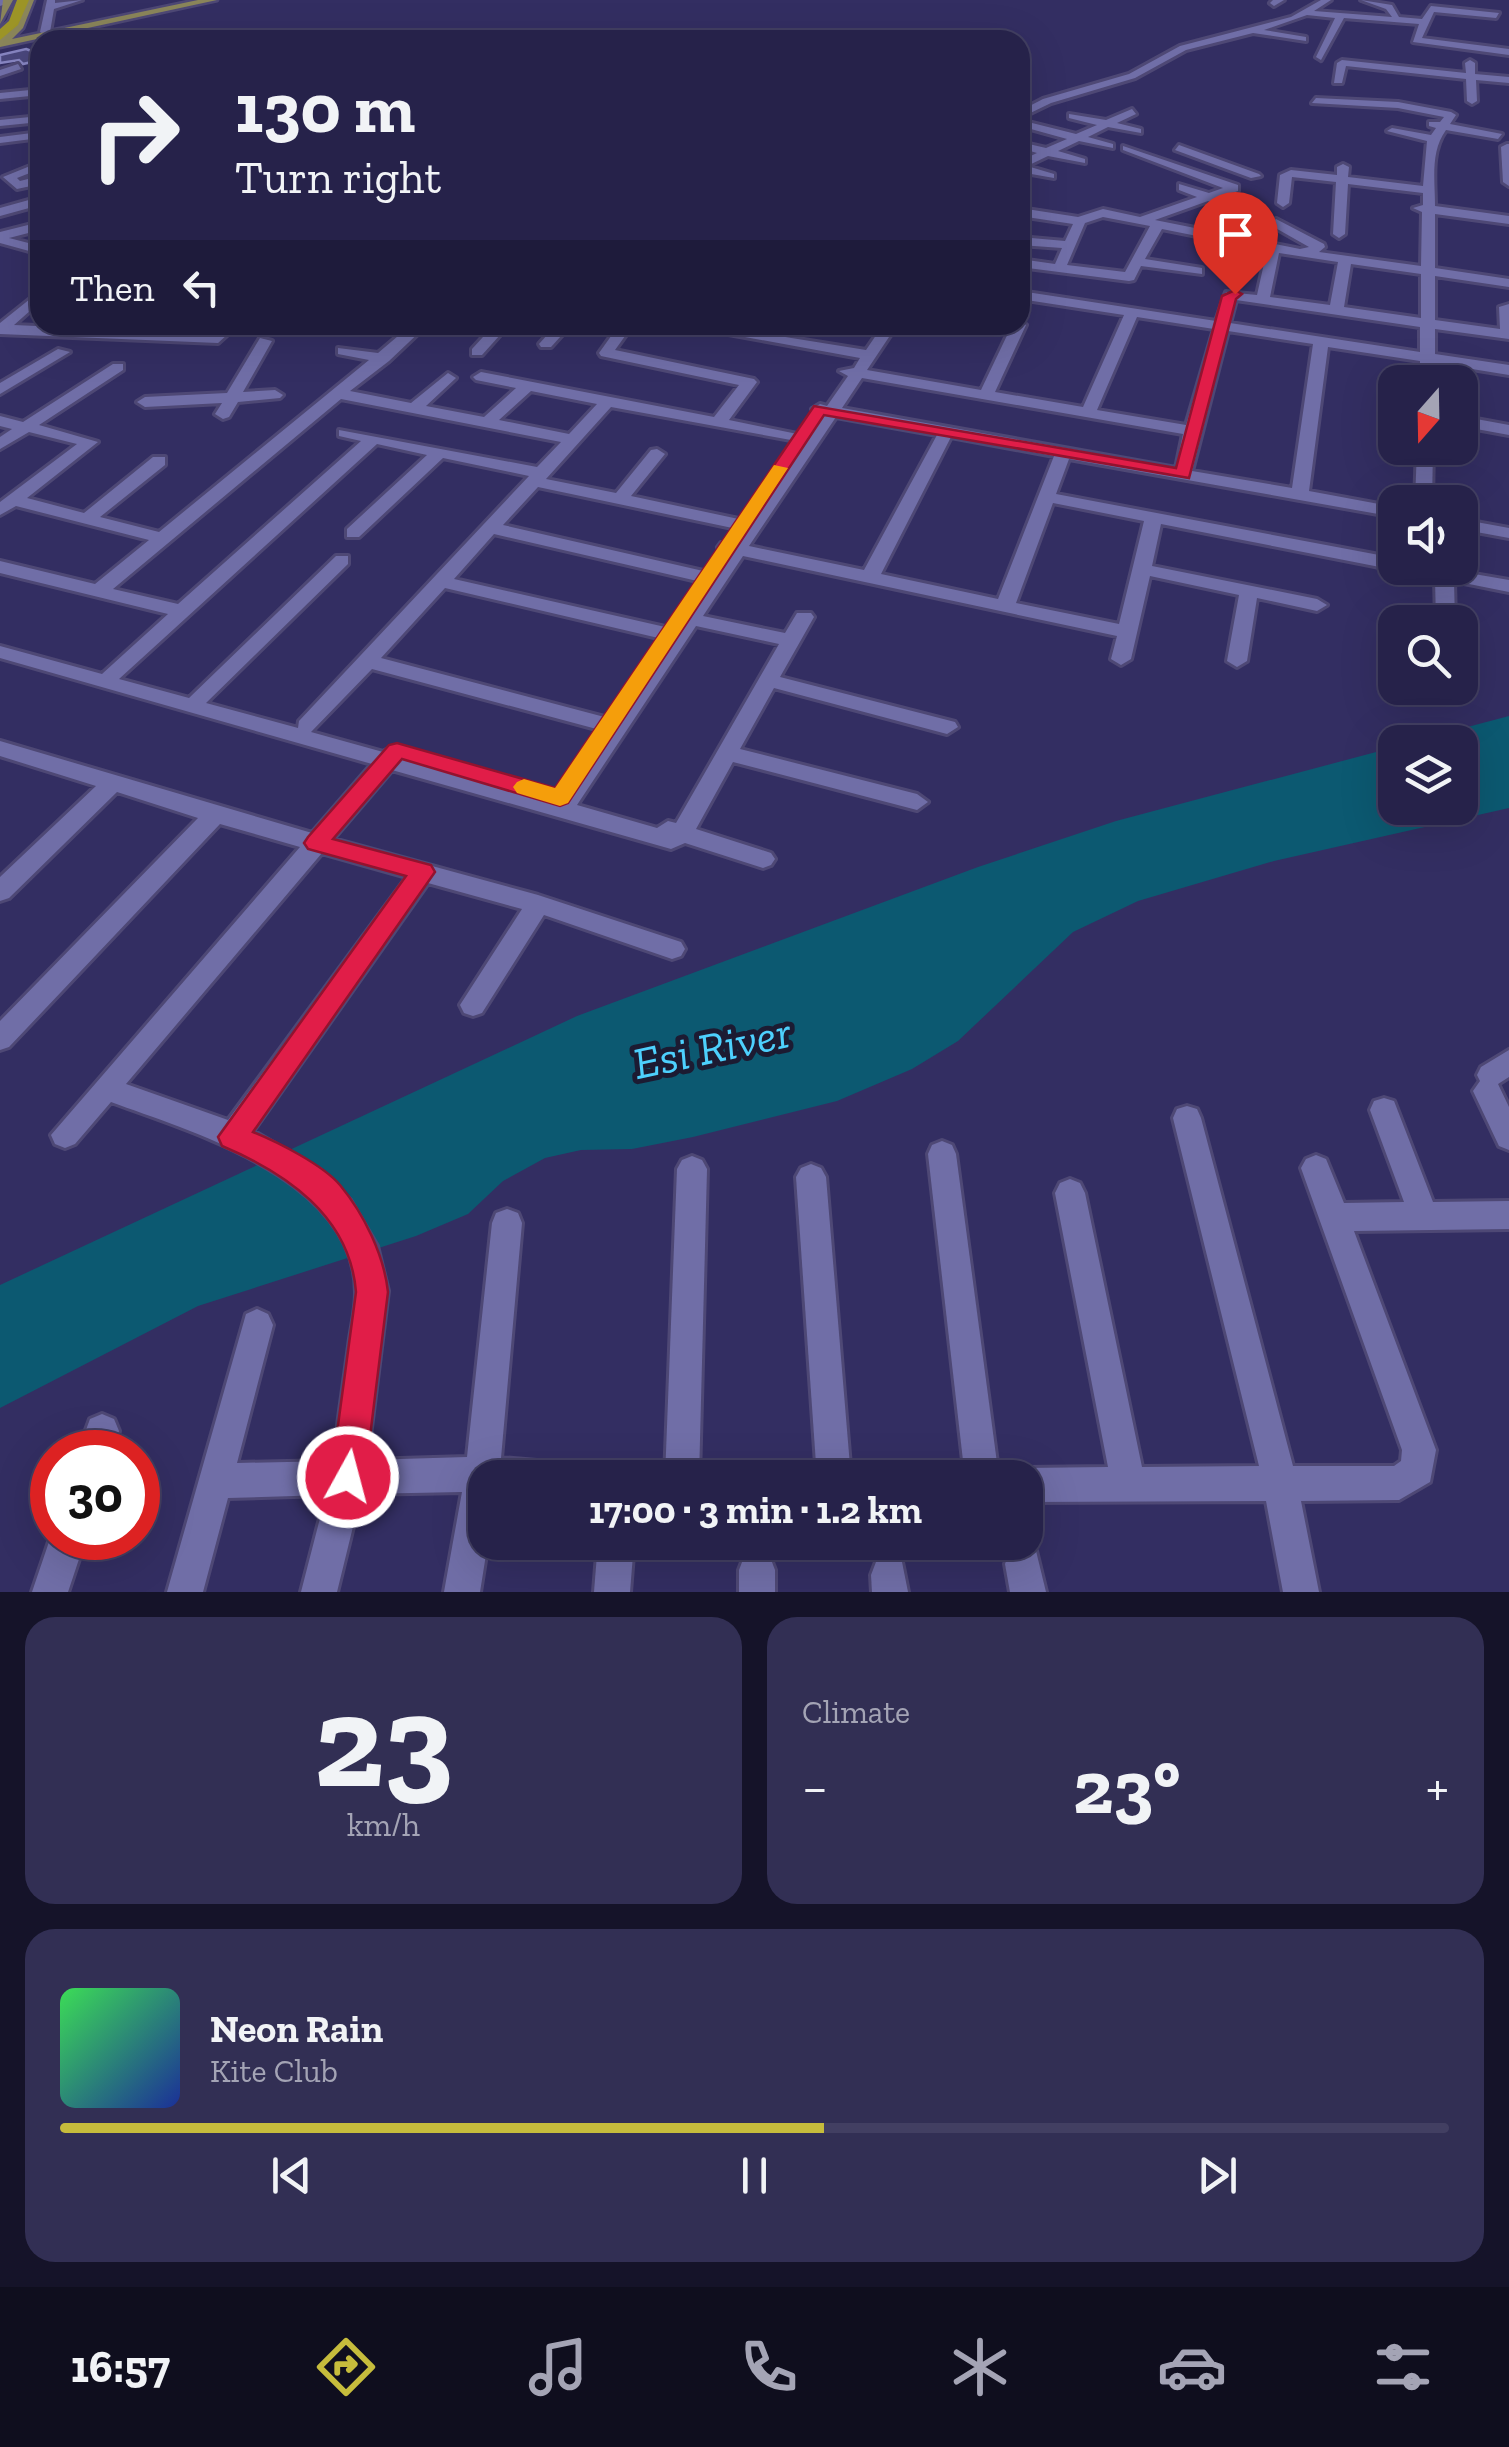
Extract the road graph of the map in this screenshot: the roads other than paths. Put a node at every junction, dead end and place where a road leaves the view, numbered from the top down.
1 (26, 0) edge
2 (78, 0) edge
3 (160, 0) edge
4 (195, 0) edge
5 (212, 0) edge
6 (1366, 0) edge
7 (1442, 0) edge
8 (6, 1) edge
9 (1325, 1) edge
10 (1461, 1) edge
11 (49, 4) edge
12 (173, 4) junction
13 (1509, 6) edge
14 (1366, 12) dead end
15 (1308, 13) junction
16 (1475, 13) junction
17 (1341, 15) junction
18 (1496, 15) dead end
19 (1390, 19) junction
20 (22, 22) junction
21 (1425, 22) junction
22 (1470, 24) junction
23 (1509, 28) edge
24 (43, 30) edge
25 (49, 30) edge
26 (67, 30) edge
27 (1247, 30) junction
28 (1378, 30) dead end
29 (30, 33) edge
30 (30, 33) edge
31 (30, 37) edge
32 (5, 38) edge
33 (1303, 39) dead end
34 (1465, 46) junction
35 (1374, 50) dead end
36 (1509, 52) edge
37 (1321, 57) dead end
38 (1372, 66) junction
39 (18, 68) dead end
40 (0, 73) edge
41 (1472, 76) junction
42 (1338, 80) dead end
43 (1509, 80) edge
44 (0, 81) edge
45 (30, 83) edge
46 (1396, 89) dead end
47 (30, 93) edge
48 (0, 96) edge
49 (1438, 96) dead end
50 (1316, 101) dead end
51 (1472, 102) dead end
52 (1398, 105) junction
53 (1030, 110) edge
54 (1132, 112) dead end
55 (1437, 112) junction
56 (1450, 115) junction
57 (1072, 116) dead end
58 (30, 120) edge
59 (1406, 120) dead end
60 (1490, 121) dead end
61 (0, 123) edge
62 (1106, 124) junction
63 (1030, 126) edge
64 (1442, 126) junction
65 (1137, 131) dead end
66 (1392, 131) dead end
67 (1498, 136) dead end
68 (30, 137) edge
69 (1077, 138) junction
70 (0, 140) edge
71 (1432, 145) junction
72 (1109, 146) dead end
73 (1508, 147) edge
74 (1030, 148) edge
75 (1128, 148) dead end
76 (1179, 148) dead end
77 (1048, 152) junction
78 (1081, 161) dead end
79 (1030, 162) edge
80 (1344, 163) dead end
81 (1227, 166) junction
82 (30, 168) edge
83 (1030, 170) edge
84 (1202, 175) junction
85 (1508, 175) edge
86 (1050, 176) dead end
87 (1254, 176) dead end
88 (1343, 178) junction
89 (30, 182) edge
90 (1184, 186) dead end
91 (1423, 189) junction
92 (1209, 197) junction
93 (30, 201) edge
94 (1283, 203) dead end
95 (1423, 208) junction
96 (0, 212) edge
97 (1030, 214) edge
98 (1261, 218) dead end
99 (1142, 220) junction
100 (1509, 220) edge
101 (1080, 221) junction
102 (1276, 223) dead end
103 (1158, 224) junction
104 (30, 228) edge
105 (1339, 234) dead end
106 (0, 236) edge
107 (1030, 243) edge
108 (1070, 245) junction
109 (30, 248) edge
110 (1274, 248) junction
111 (1304, 252) junction
112 (1345, 260) junction
113 (1138, 262) junction
114 (1030, 265) edge
115 (1058, 269) junction
116 (1424, 269) junction
117 (1197, 271) dead end
118 (1509, 281) edge
119 (1030, 297) edge
120 (1262, 299) junction
121 (30, 305) edge
122 (1506, 307) dead end
123 (1336, 310) junction
124 (1132, 312) junction
125 (1423, 323) junction
126 (1223, 326) junction
127 (30, 329) edge
128 (1, 330) edge
129 (211, 335) edge
130 (408, 335) edge
131 (493, 335) edge
132 (555, 335) edge
133 (619, 335) edge
134 (754, 335) edge
135 (789, 335) edge
136 (873, 335) edge
137 (882, 335) edge
138 (1015, 335) edge
139 (1509, 335) edge
140 (246, 338) edge
141 (785, 340) junction
142 (1320, 341) junction
143 (546, 344) dead end
144 (63, 352) dead end
145 (342, 352) dead end
146 (477, 352) dead end
147 (1423, 357) junction
148 (384, 358) junction
149 (858, 363) junction
150 (1424, 365) edge
151 (118, 367) dead end
152 (1509, 370) edge
153 (481, 377) dead end
154 (448, 378) dead end
155 (528, 386) junction
156 (0, 389) edge
157 (342, 394) junction
158 (275, 395) dead end
159 (986, 395) junction
160 (233, 397) junction
161 (144, 402) dead end
162 (607, 402) junction
163 (414, 408) junction
164 (824, 410) junction
165 (1088, 413) junction
166 (223, 414) dead end
167 (0, 421) edge
168 (488, 422) junction
169 (718, 423) junction
170 (1478, 425) edge
171 (29, 427) junction
172 (1509, 430) edge
173 (1192, 431) junction
174 (946, 432) junction
175 (345, 433) dead end
176 (800, 438) junction
177 (374, 439) junction
178 (572, 439) junction
179 (0, 444) edge
180 (440, 452) junction
181 (1063, 453) junction
182 (657, 454) dead end
183 (160, 461) dead end
184 (1183, 474) junction
185 (537, 477) junction
186 (1300, 495) junction
187 (1046, 497) junction
188 (620, 499) junction
189 (6, 505) edge
190 (1378, 509) edge
191 (88, 518) junction
192 (1154, 518) junction
193 (742, 525) junction
194 (1478, 527) edge
195 (490, 528) junction
196 (353, 533) dead end
197 (1509, 533) edge
198 (162, 538) junction
199 (732, 548) junction
200 (342, 560) dead end
201 (1378, 561) edge
202 (0, 566) edge
203 (1141, 569) junction
204 (706, 577) junction
205 (870, 578) junction
206 (1478, 580) edge
207 (440, 581) junction
208 (1509, 586) edge
209 (99, 591) junction
210 (1249, 591) junction
211 (1317, 605) dead end
212 (1006, 606) junction
213 (182, 611) junction
214 (804, 617) dead end
215 (691, 618) junction
216 (1127, 632) junction
217 (668, 634) junction
218 (792, 641) junction
219 (6, 650) edge
220 (1121, 659) dead end
221 (367, 660) junction
222 (1237, 661) dead end
223 (0, 672) edge
224 (112, 674) junction
225 (771, 682) junction
226 (199, 698) junction
227 (608, 725) junction
228 (307, 726) junction
229 (946, 726) dead end
230 (10, 751) edge
231 (729, 754) junction
232 (392, 755) junction
233 (0, 770) edge
234 (114, 782) junction
235 (917, 802) dead end
236 (562, 803) junction
237 (216, 815) junction
238 (681, 835) junction
239 (316, 843) junction
240 (763, 859) dead end
241 (423, 872) junction
242 (0, 892) edge
243 (538, 904) junction
244 (672, 949) dead end
245 (473, 1005) dead end
246 (0, 1039) edge
247 (1496, 1076) edge
248 (105, 1088) junction
249 (1384, 1110) dead end
250 (1187, 1118) dead end
251 (65, 1135) dead end
252 (232, 1137) junction
253 (1509, 1137) edge
254 (942, 1154) dead end
255 (1316, 1168) dead end
256 (692, 1169) dead end
257 (811, 1177) dead end
258 (1070, 1193) dead end
259 (1509, 1215) edge
260 (1424, 1216) junction
261 (1335, 1217) junction
262 (507, 1223) dead end
263 (257, 1325) dead end
264 (483, 1460) edge
265 (683, 1460) edge
266 (833, 1460) edge
267 (980, 1460) edge
268 (468, 1474) edge
269 (348, 1477) junction
270 (215, 1481) junction
271 (1280, 1482) junction
272 (1128, 1484) junction
273 (1043, 1485) edge
274 (468, 1557) edge
275 (61, 1560) edge
276 (615, 1560) edge
277 (50, 1592) edge
278 (185, 1592) edge
279 (319, 1592) edge
280 (462, 1592) edge
281 (612, 1592) edge
282 (1302, 1592) edge

1 - 20 main road
1 - 32 highway
2 - 11 street
3 - 12 street
4 - 12 main road
5 - 25 main road
6 - 19 street
7 - 10 street
8 - 32 highway
9 - 14 street
9 - 15 street
10 - 13 street
11 - 24 street
12 - 26 main road
15 - 17 street
15 - 27 street
16 - 18 street
16 - 21 street
16 - 22 street
17 - 19 street
17 - 37 street
19 - 21 street
19 - 28 street
20 - 29 main road
20 - 32 main road
21 - 22 street
21 - 34 street
22 - 23 street
27 - 33 street
27 - 53 street
30 - 32 main road
31 - 32 main road
34 - 36 street
34 - 41 street
35 - 38 street
38 - 41 street
38 - 42 street
39 - 40 street
41 - 43 street
41 - 51 street
44 - 45 street
46 - 52 street
47 - 48 street
49 - 55 street
50 - 52 street
52 - 55 street
54 - 62 street
55 - 56 street
56 - 60 street
56 - 64 street
57 - 62 street
58 - 61 street
59 - 64 street
62 - 65 street
62 - 69 street
63 - 69 street
64 - 67 street
64 - 71 street
66 - 71 street
68 - 70 street
69 - 72 street
69 - 77 street
71 - 91 street
73 - 85 street
74 - 77 street
75 - 84 street
76 - 81 street
77 - 78 street
77 - 79 street
80 - 88 street
81 - 84 street
81 - 87 street
82 - 89 street
83 - 86 street
84 - 92 street
88 - 91 street
88 - 94 street
88 - 105 street
90 - 92 street
91 - 95 street
92 - 98 street
92 - 99 street
93 - 96 street
95 - 100 street
95 - 116 street
97 - 101 street
99 - 101 street
99 - 103 street
101 - 108 street
102 - 111 street
103 - 110 street
103 - 113 street
104 - 106 street
106 - 109 street
107 - 108 street
108 - 115 street
110 - 111 street
110 - 120 street
111 - 112 street
111 - 116 street
112 - 116 street
112 - 123 street
113 - 115 street
113 - 117 street
114 - 115 street
116 - 118 street
116 - 125 street
119 - 124 street
120 - 123 street
120 - 126 street
121 - 128 street
122 - 139 street
123 - 125 street
124 - 126 street
124 - 165 street
125 - 139 street
125 - 147 street
126 - 142 street
126 - 173 street
127 - 128 street
129 - 140 street
130 - 148 street
131 - 146 street
132 - 143 street
133 - 169 street
134 - 141 street
135 - 141 street
136 - 149 street
137 - 149 street
138 - 159 street
140 - 160 street
141 - 149 street
142 - 147 street
142 - 186 street
144 - 156 street
145 - 148 street
147 - 150 street
147 - 152 street
148 - 157 street
149 - 159 street
149 - 164 street
151 - 171 street
153 - 155 street
154 - 163 street
155 - 162 street
155 - 168 street
157 - 163 street
157 - 198 street
158 - 160 street
159 - 165 street
160 - 161 street
160 - 166 street
162 - 169 street
162 - 178 street
163 - 168 street
164 - 174 street
164 - 176 street
164 - 199 street
165 - 173 street
167 - 171 street
168 - 178 street
169 - 176 street
170 - 172 street
171 - 179 street
171 - 189 street
173 - 184 street
174 - 181 street
174 - 205 street
175 - 177 street
176 - 193 street
177 - 180 street
177 - 213 street
178 - 185 street
180 - 185 street
180 - 196 street
181 - 184 street
181 - 187 street
182 - 188 street
183 - 191 street
184 - 186 street
185 - 188 street
185 - 195 street
186 - 190 street
187 - 192 street
187 - 212 street
188 - 193 street
189 - 191 street
191 - 198 street
192 - 201 street
192 - 203 street
193 - 199 street
194 - 197 street
195 - 204 street
195 - 207 street
198 - 209 street
199 - 204 street
199 - 205 street
199 - 215 street
200 - 226 street
202 - 209 street
203 - 210 street
203 - 216 street
204 - 217 street
205 - 212 street
206 - 208 street
207 - 217 street
207 - 221 street
209 - 213 street
210 - 211 street
210 - 222 street
212 - 216 street
213 - 224 street
214 - 218 street
215 - 218 street
215 - 236 street
216 - 220 street
217 - 227 street
218 - 225 street
219 - 223 street
219 - 224 street
219 - 232 street
221 - 227 street
221 - 228 street
224 - 226 street
225 - 229 street
225 - 231 street
226 - 228 street
227 - 236 street
228 - 232 street
230 - 233 street
230 - 234 street
231 - 235 street
231 - 238 street
232 - 236 street
232 - 239 street
234 - 237 street
234 - 242 street
236 - 238 street
237 - 239 street
237 - 246 street
238 - 240 street
239 - 241 street
239 - 248 street
241 - 243 street
241 - 252 street
243 - 244 street
243 - 245 street
247 - 253 street
248 - 251 street
248 - 252 street
249 - 260 street
250 - 271 street
252 - 269 street
254 - 267 street
255 - 261 street
256 - 265 street
257 - 266 street
258 - 272 street
259 - 260 street
260 - 261 street
261 - 271 street
262 - 264 street
263 - 270 street
268 - 269 street
269 - 270 street
269 - 279 street
270 - 278 street
271 - 272 street
271 - 282 street
272 - 273 street
274 - 280 street
275 - 277 street
276 - 281 street

